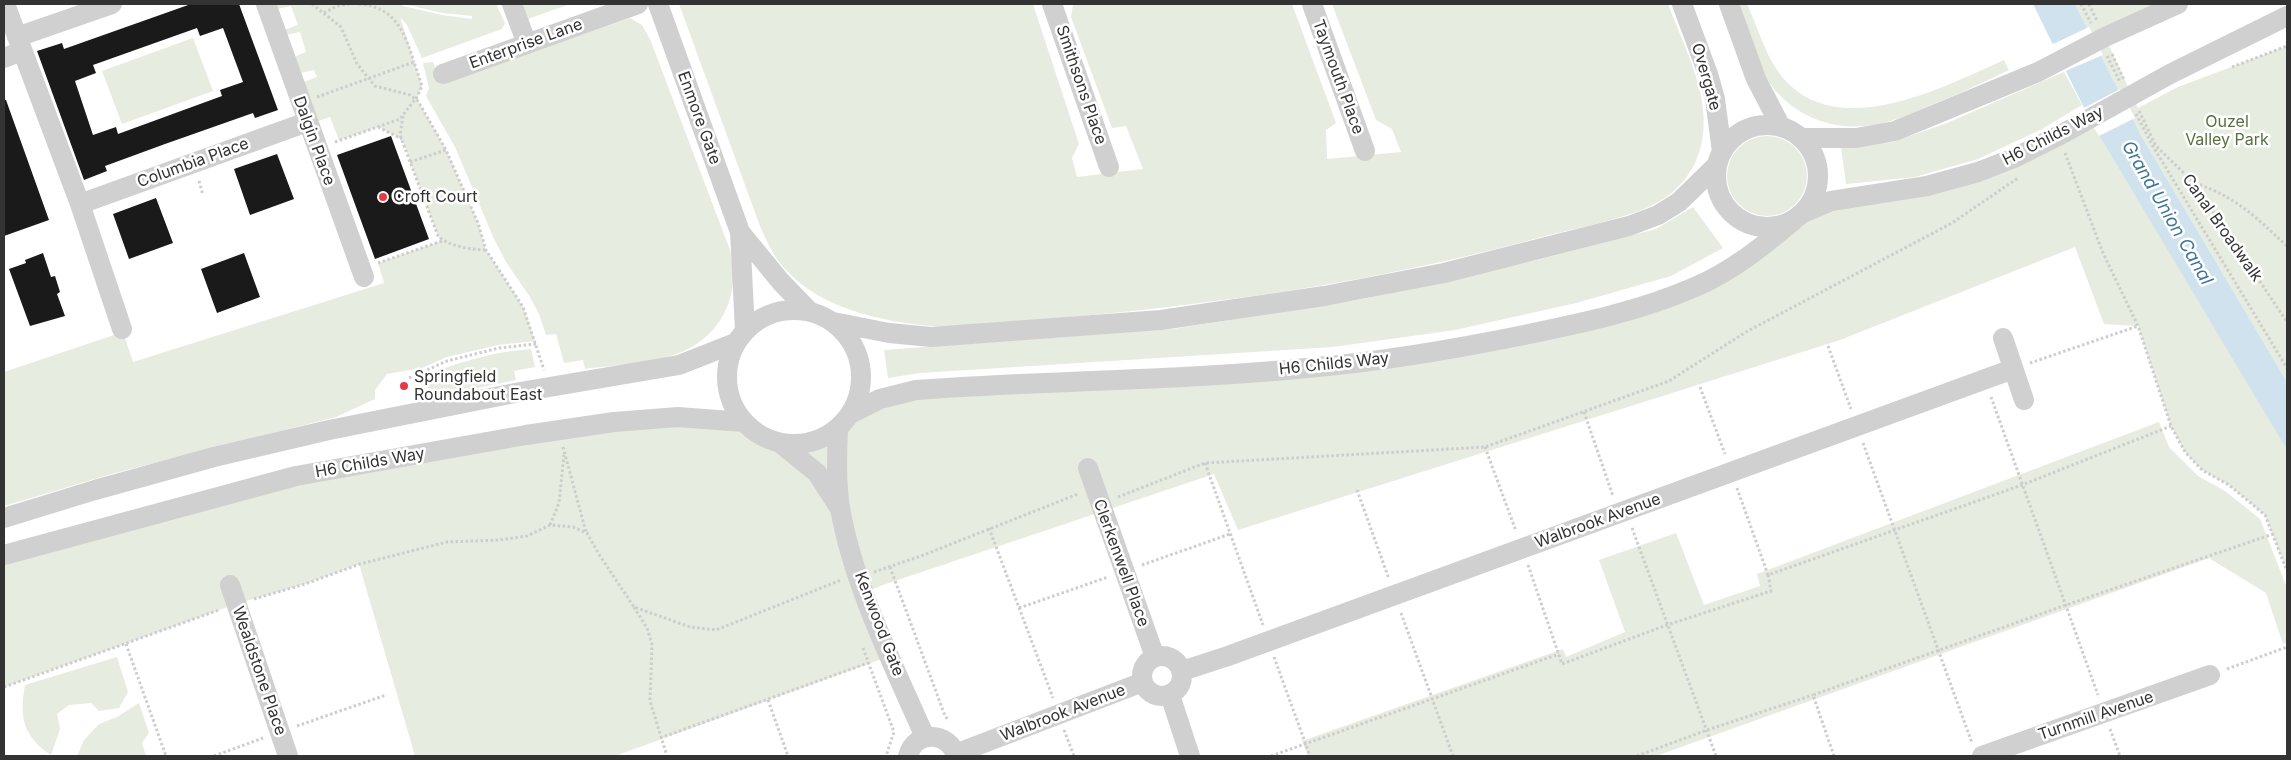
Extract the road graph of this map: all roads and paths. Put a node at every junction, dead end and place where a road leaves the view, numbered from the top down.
1 (5, 4) edge
2 (112, 4) edge
3 (266, 4) edge
4 (312, 4) edge
5 (349, 4) edge
6 (359, 4) edge
7 (512, 4) edge
8 (638, 4) edge
9 (658, 4) edge
10 (1052, 4) edge
11 (1312, 4) edge
12 (1682, 4) edge
13 (1729, 4) edge
14 (2082, 4) edge
15 (2178, 4) edge
16 (324, 13) junction
17 (2287, 16) edge
18 (2094, 29) dead end
19 (526, 44) junction
20 (14, 49) edge
21 (2106, 54) dead end
22 (414, 62) junction
23 (443, 74) dead end
24 (369, 78) junction
25 (2123, 87) dead end
26 (416, 99) junction
27 (300, 103) junction
28 (402, 116) junction
29 (307, 122) junction
30 (378, 127) junction
31 (1781, 127) junction
32 (1802, 138) junction
33 (402, 139) junction
34 (2062, 141) junction
35 (334, 142) dead end
36 (446, 150) junction
37 (1364, 151) dead end
38 (1720, 159) junction
39 (410, 162) junction
40 (1109, 167) dead end
41 (2023, 175) dead end
42 (2194, 183) junction
43 (80, 204) junction
44 (1798, 217) junction
45 (740, 232) junction
46 (442, 241) junction
47 (2287, 246) edge
48 (486, 250) junction
49 (371, 270) joint
50 (810, 312) junction
51 (833, 322) junction
52 (2287, 322) edge
53 (2138, 326) junction
54 (122, 329) dead end
55 (740, 337) junction
56 (2003, 338) dead end
57 (536, 344) junction
58 (1828, 346) dead end
59 (2014, 368) junction
60 (2287, 368) edge
61 (409, 378) dead end
62 (546, 378) dead end
63 (1985, 380) junction
64 (1700, 387) dead end
65 (2024, 400) dead end
66 (1584, 412) junction
67 (844, 421) junction
68 (744, 422) junction
69 (2171, 426) junction
70 (1857, 427) junction
71 (562, 442) dead end
72 (780, 443) junction
73 (1485, 447) junction
74 (564, 452) junction
75 (1205, 463) junction
76 (1088, 468) dead end
77 (1731, 472) junction
78 (2022, 485) junction
79 (1357, 490) dead end
80 (1097, 496) junction
81 (840, 508) junction
82 (1622, 512) junction
83 (4, 518) edge
84 (550, 525) junction
85 (989, 528) junction
86 (1895, 531) junction
87 (586, 533) junction
88 (2273, 534) junction
89 (1522, 549) junction
90 (4, 555) edge
91 (890, 568) junction
92 (2287, 571) edge
93 (1768, 575) junction
94 (850, 578) junction
95 (230, 585) dead end
96 (844, 590) dead end
97 (1395, 595) junction
98 (236, 604) junction
99 (2066, 605) junction
100 (634, 607) junction
101 (1667, 625) junction
102 (1269, 641) junction
103 (126, 644) junction
104 (862, 645) dead end
105 (2287, 647) edge
106 (1939, 651) junction
107 (1559, 654) junction
108 (1156, 658) junction
109 (868, 663) junction
110 (1182, 671) junction
111 (2210, 676) joint
112 (1143, 682) junction
113 (4, 687) edge
114 (386, 694) dead end
115 (1170, 695) junction
116 (1813, 695) junction
117 (768, 700) junction
118 (1432, 700) junction
119 (1059, 714) junction
120 (2104, 714) junction
121 (1708, 730) junction
122 (280, 732) junction
123 (925, 737) junction
124 (660, 738) junction
125 (1305, 744) junction
126 (1978, 752) edge
127 (959, 753) edge
128 (166, 756) edge
129 (214, 756) edge
130 (288, 756) edge
131 (667, 756) edge
132 (788, 756) edge
133 (886, 756) edge
134 (908, 756) edge
135 (1074, 756) edge
136 (1190, 756) edge
137 (1271, 756) edge
138 (1310, 756) edge
139 (1453, 756) edge
140 (1638, 756) edge
141 (1716, 756) edge
142 (1834, 756) edge
143 (2120, 756) edge

1 - 20 street
2 - 20 street
3 - 27 street, Dalgin Place
4 - 16 path
5 - 16 path
6 - 22 path
7 - 19 street
8 - 19 street, Enterprise Lane
9 - 45 street, Enmore Gate
10 - 40 street, Smithsons Place
11 - 37 street, Taymouth Place
12 - 38 street, Overgate
13 - 31 street
14 - 18 path
15 - 32 street
16 - 24 path
17 - 34 street, H6 Childs Way
19 - 23 street, Enterprise Lane
20 - 43 street
21 - 25 path
22 - 24 path
22 - 26 path
24 - 26 path
24 - 27 path
26 - 28 path
26 - 36 path
27 - 29 street, Dalgin Place
28 - 30 path
28 - 33 path
29 - 43 street, Columbia Place
29 - 49 street, Dalgin Place
30 - 33 path
30 - 35 path
31 - 32 street
31 - 38 street
32 - 44 street
33 - 39 path
34 - 44 street, H6 Childs Way
34 - 53 path
36 - 39 path
36 - 48 path
38 - 44 street
38 - 51 street
39 - 46 path
41 - 66 path
42 - 47 path
42 - 52 path, Canal Broadwalk
42 - 60 path, Canal Broadwalk
43 - 54 street
44 - 67 street, H6 Childs Way
45 - 50 street, Enmore Gate
45 - 55 street, Enmore Gate
46 - 48 path
46 - 49 path
48 - 57 path
50 - 51 street
50 - 55 street
51 - 67 street
53 - 59 path
53 - 69 path
55 - 68 street
55 - 83 street
56 - 59 street
57 - 61 path
57 - 62 path
58 - 70 path
59 - 63 street, Walbrook Avenue
59 - 65 street
63 - 70 street, Walbrook Avenue
63 - 78 path
64 - 77 path
66 - 73 path
66 - 82 path
67 - 72 street
67 - 81 street, Kenwood Gate
68 - 72 street
68 - 90 street, H6 Childs Way
69 - 78 path
69 - 88 path
70 - 77 street, Walbrook Avenue
70 - 86 path
71 - 74 path
72 - 81 street, Kenwood Gate
73 - 75 path
73 - 89 path
74 - 84 path
74 - 87 path
75 - 80 path
75 - 102 path
76 - 80 street, Clerkenwell Place
77 - 82 street, Walbrook Avenue
77 - 93 path
78 - 86 path
78 - 99 path
79 - 97 path
80 - 85 path
80 - 108 street, Clerkenwell Place
81 - 94 street, Kenwood Gate
82 - 89 street, Walbrook Avenue
82 - 101 path
84 - 87 path
84 - 98 path
85 - 91 path
85 - 119 path
86 - 93 path
86 - 106 path
87 - 100 path
88 - 92 path
88 - 99 path
89 - 97 street, Walbrook Avenue
89 - 107 path
91 - 94 path
91 - 127 path
93 - 101 path
94 - 96 path
94 - 100 path
94 - 123 street, Kenwood Gate
95 - 98 street, Wealdstone Place
97 - 102 street, Walbrook Avenue
97 - 118 path
98 - 103 path
98 - 122 street, Wealdstone Place
99 - 106 path
99 - 120 path
100 - 124 path
101 - 107 path
101 - 121 path
102 - 110 street, Walbrook Avenue
102 - 125 path
103 - 113 path
103 - 128 path
104 - 109 path
105 - 111 path
106 - 116 path
106 - 126 path
107 - 118 path
108 - 110 street
108 - 112 street
109 - 117 path
109 - 133 path
110 - 115 street
111 - 120 street, Turnmill Avenue
112 - 115 street
112 - 119 street, Walbrook Avenue
114 - 122 path
115 - 136 street
116 - 121 path
116 - 142 path
117 - 124 path
117 - 132 path
118 - 125 path
118 - 139 path
119 - 127 street, Walbrook Avenue
119 - 135 path
120 - 126 street, Turnmill Avenue
120 - 143 path
121 - 140 path
121 - 141 path
122 - 129 path
122 - 130 street, Wealdstone Place
123 - 127 street
123 - 134 street
124 - 131 path
125 - 137 path
125 - 138 path

